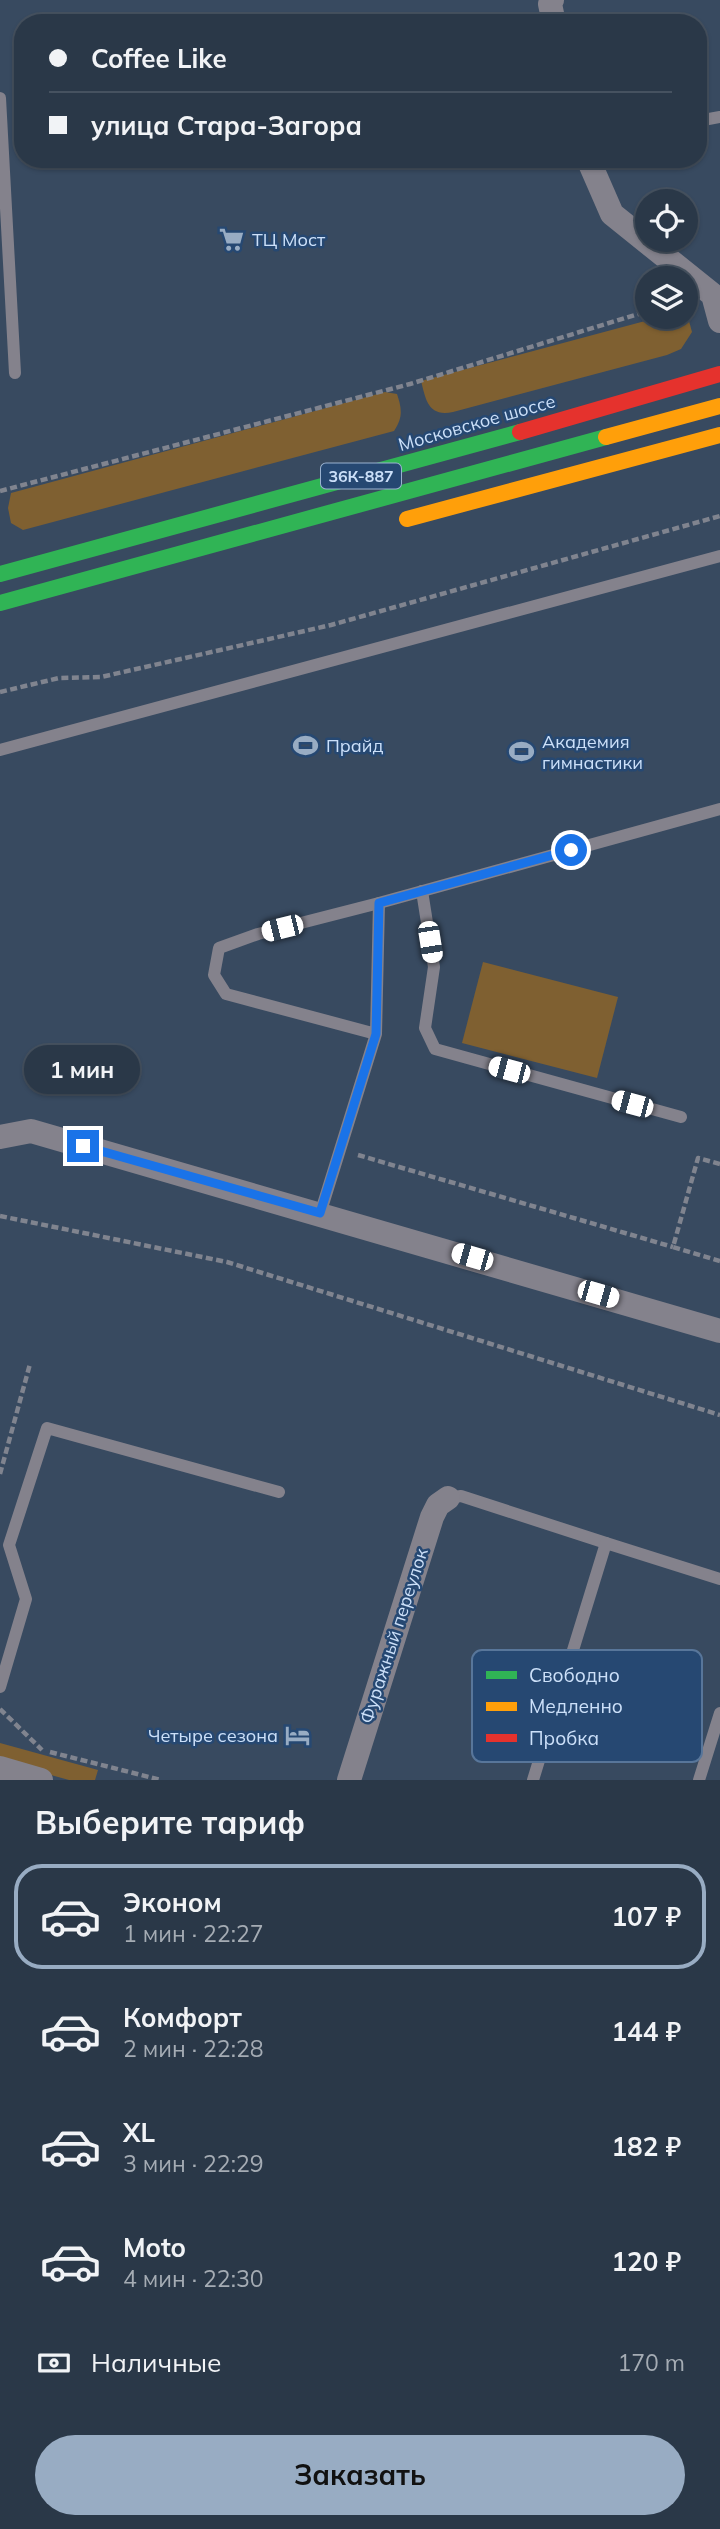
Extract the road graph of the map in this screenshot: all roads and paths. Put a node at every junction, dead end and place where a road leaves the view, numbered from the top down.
1 (0, 98) edge
2 (592, 168) edge
3 (635, 315) edge
4 (720, 321) edge
5 (15, 373) dead end
6 (720, 374) edge
7 (720, 406) edge
8 (720, 435) edge
9 (0, 491) edge
10 (720, 516) edge
11 (387, 524) dead end
12 (720, 556) edge
13 (0, 573) edge
14 (0, 603) edge
15 (0, 692) edge
16 (0, 750) edge
17 (720, 808) edge
18 (422, 891) junction
19 (379, 903) junction
20 (376, 1034) junction
21 (681, 1117) dead end
22 (0, 1137) edge
23 (340, 1150) junction
24 (720, 1164) edge
25 (320, 1213) junction
26 (0, 1216) edge
27 (673, 1247) junction
28 (720, 1261) edge
29 (720, 1331) edge
30 (30, 1364) dead end
31 (720, 1415) edge
32 (0, 1474) edge
33 (279, 1492) dead end
34 (448, 1498) joint
35 (606, 1543) junction
36 (720, 1579) edge
37 (573, 1650) edge
38 (0, 1687) edge
39 (0, 1709) edge
40 (720, 1713) edge
41 (539, 1762) edge
42 (0, 1768) edge
43 (41, 1780) edge
44 (162, 1780) edge
45 (349, 1780) edge
46 (533, 1780) edge
47 (699, 1780) edge

1 - 5 lane
2 - 4 street
3 - 9 path
6 - 13 main road, Московское шоссе / 36К-887
7 - 14 main road, 36К-887
8 - 11 main road
10 - 15 path
12 - 16 lane
17 - 18 lane
18 - 19 lane
18 - 21 lane
19 - 20 lane
19 - 20 lane
20 - 23 lane
22 - 25 street
23 - 25 lane
23 - 27 path
24 - 27 path
25 - 29 street
26 - 31 path
27 - 28 path
30 - 32 path
33 - 38 lane
34 - 35 lane
34 - 45 street, Фуражный переулок
35 - 36 lane
35 - 37 lane
39 - 44 path
40 - 47 lane
41 - 46 lane
42 - 43 street

